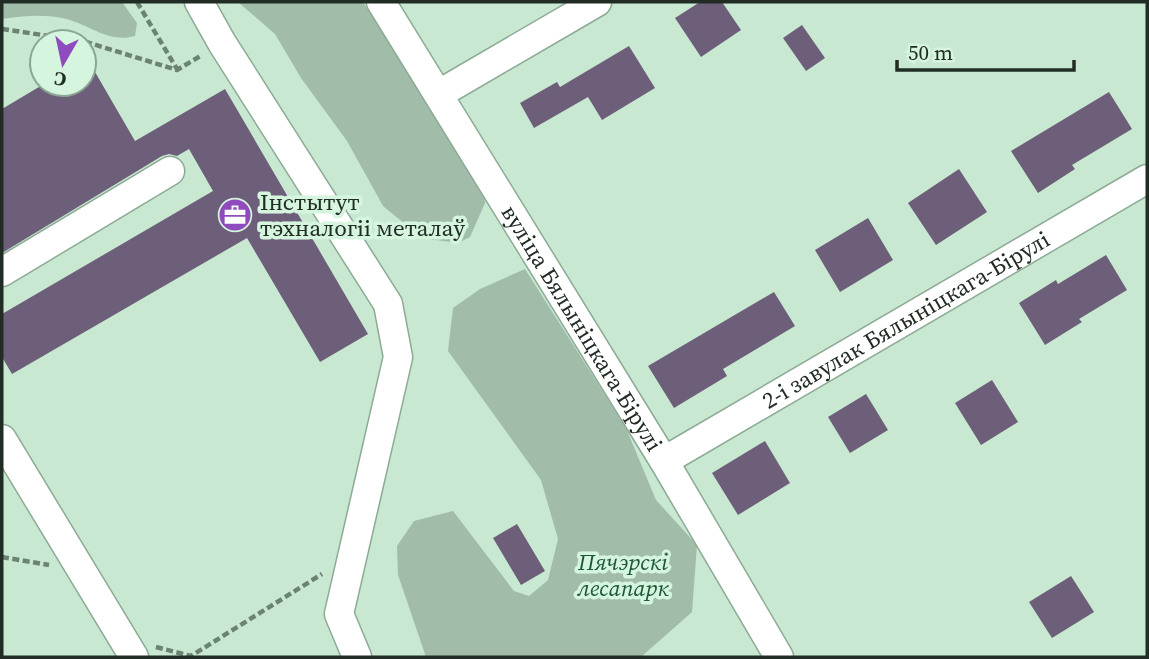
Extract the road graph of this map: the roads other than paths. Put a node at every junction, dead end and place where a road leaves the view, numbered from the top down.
1 (199, 2) edge
2 (381, 2) edge
3 (597, 2) edge
4 (439, 94) junction
5 (170, 171) dead end
6 (1147, 179) edge
7 (2, 272) edge
8 (2, 439) edge
9 (664, 461) junction
10 (128, 647) edge
11 (357, 657) edge
12 (779, 657) edge

1 - 11 street
2 - 4 street, вуліца Бялыніцкага-Бірулі
3 - 4 street
4 - 9 street, вуліца Бялыніцкага-Бірулі
5 - 7 street
6 - 9 street, 2-і завулак Бялыніцкага-Бірулі
8 - 10 street
9 - 12 street, вуліца Бялыніцкага-Бірулі

